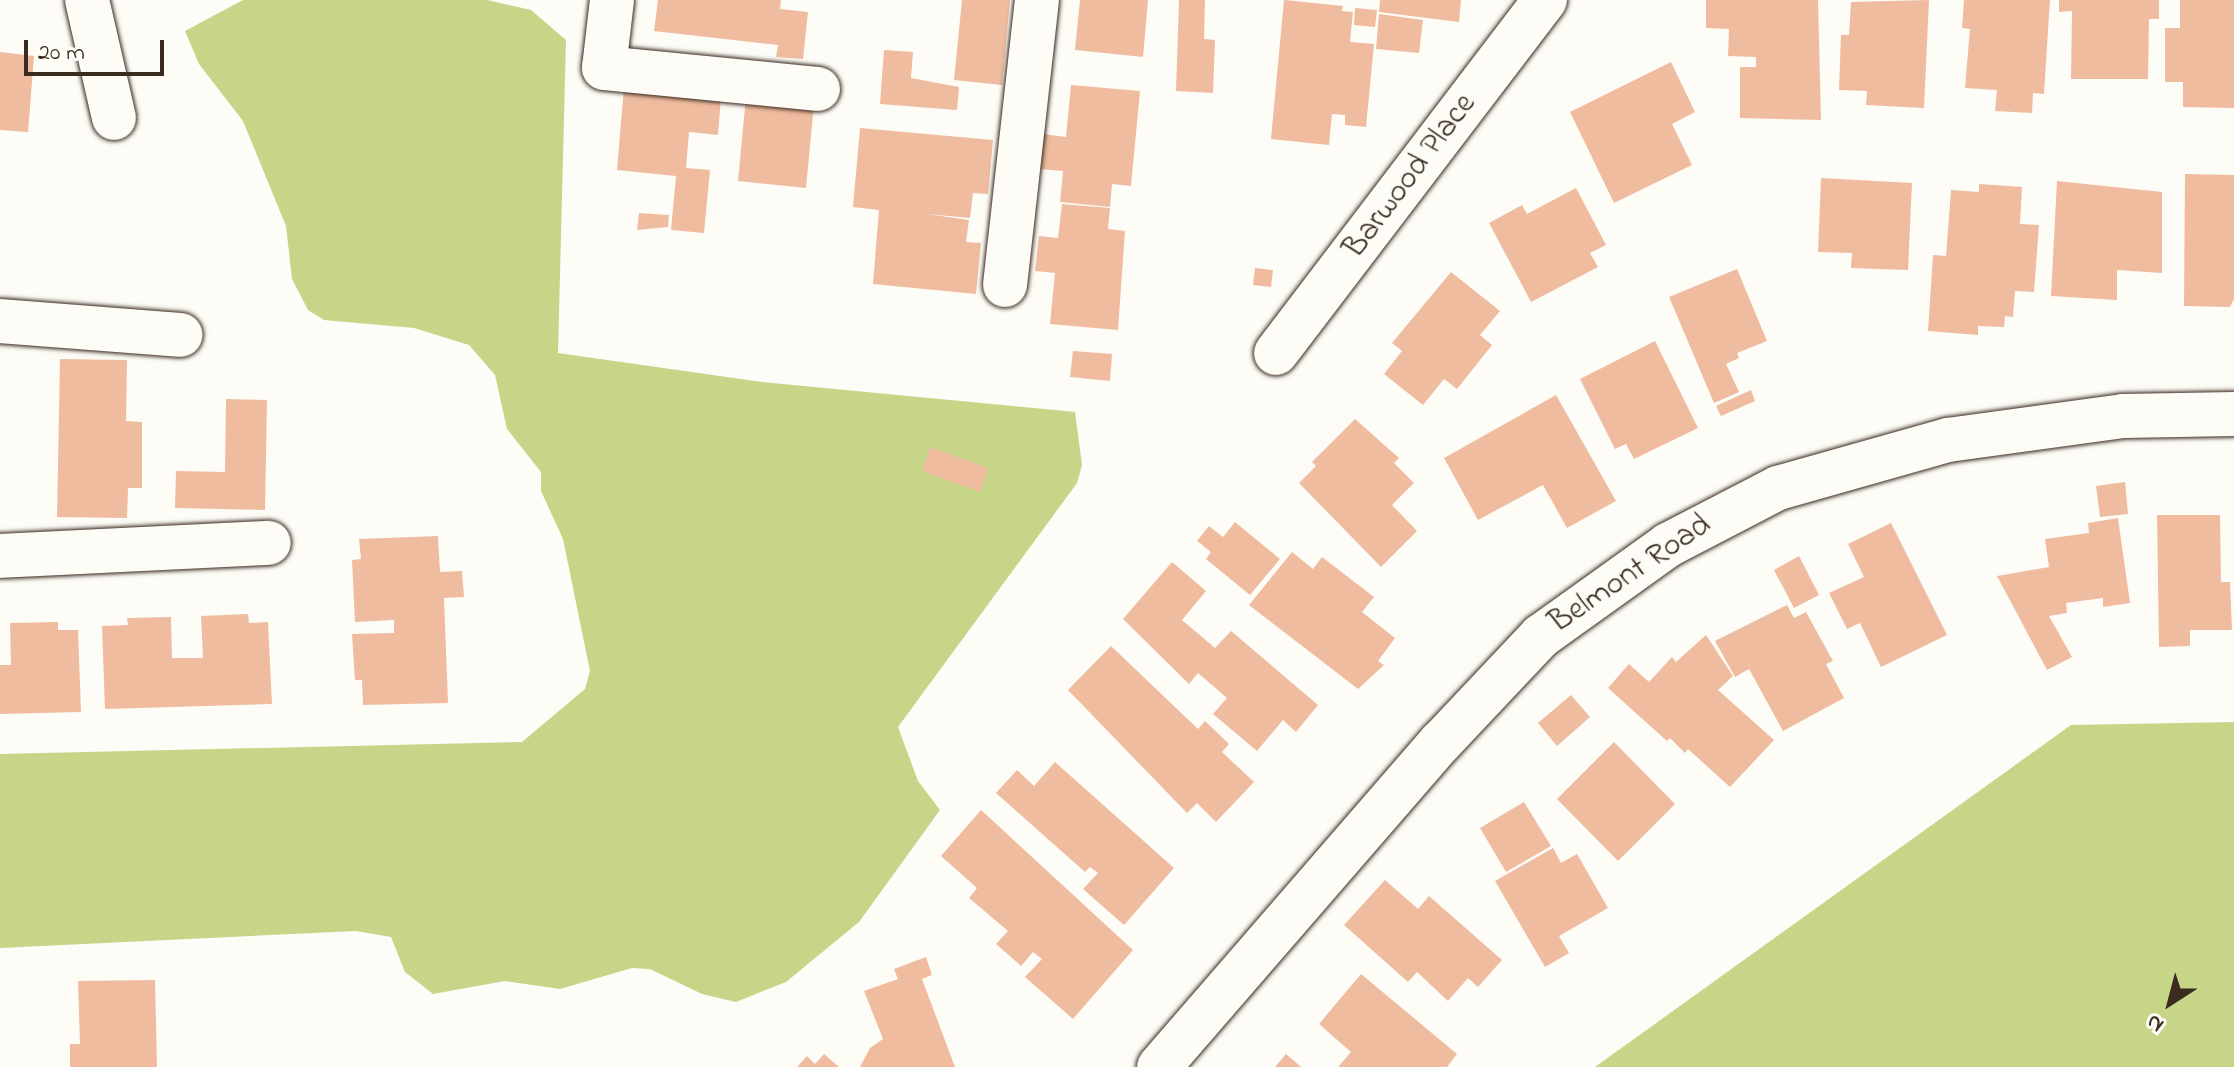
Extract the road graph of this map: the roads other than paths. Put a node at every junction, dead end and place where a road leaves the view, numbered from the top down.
1 (87, 0) edge
2 (612, 0) edge
3 (1037, 0) edge
4 (1545, 0) edge
5 (818, 89) dead end
6 (114, 118) dead end
7 (1005, 285) dead end
8 (0, 321) edge
9 (180, 335) dead end
10 (1276, 353) dead end
11 (2234, 414) edge
12 (269, 543) dead end
13 (0, 556) edge
14 (1159, 1067) edge

1 - 6 street
2 - 5 street
3 - 7 street
4 - 10 street, Barwood Place
8 - 9 street
11 - 14 street, Belmont Road
12 - 13 street

